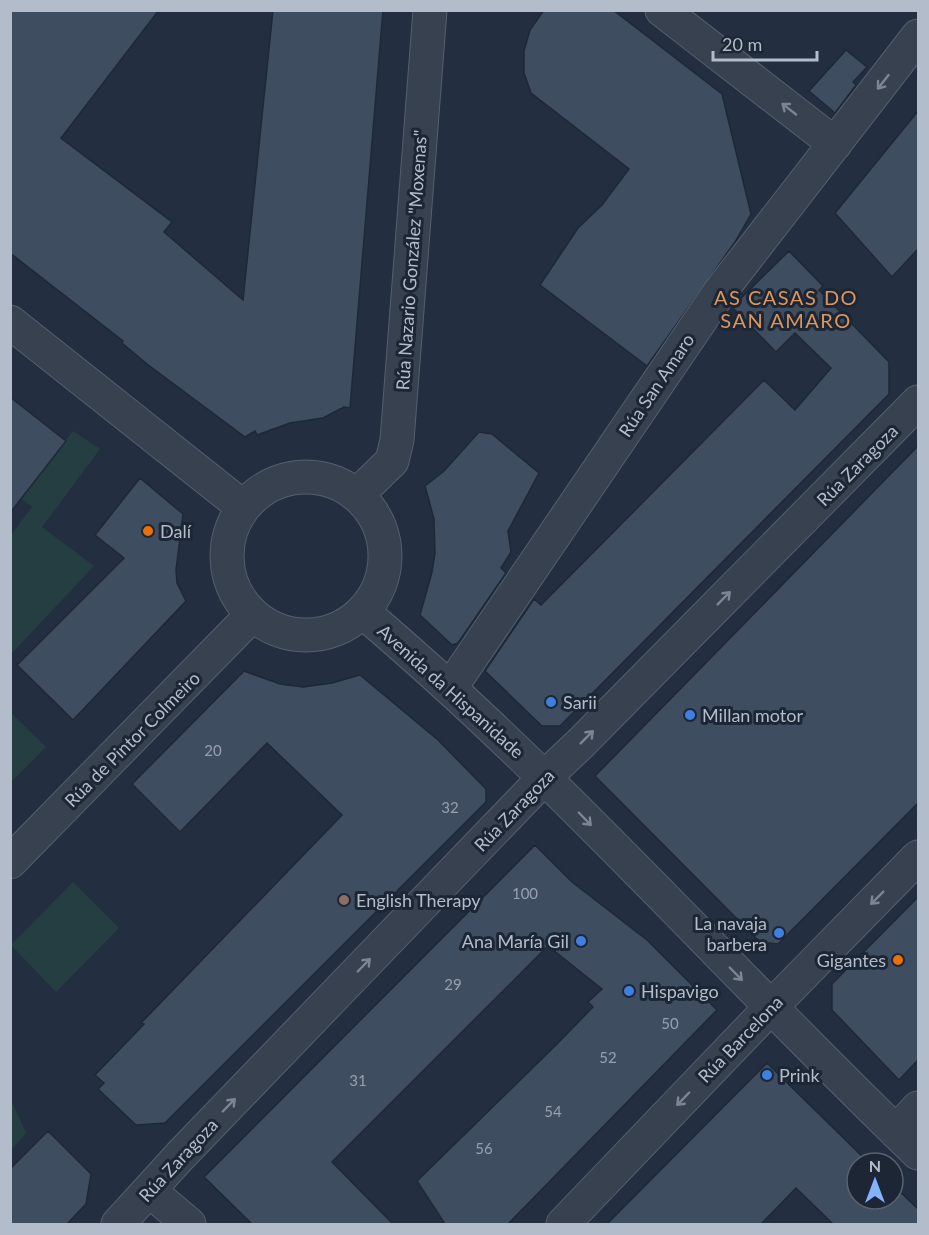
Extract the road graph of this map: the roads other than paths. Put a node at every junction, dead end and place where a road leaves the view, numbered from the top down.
1 (430, 10) edge
2 (662, 10) edge
3 (918, 36) edge
4 (835, 144) junction
5 (10, 322) edge
6 (918, 402) edge
7 (357, 495) junction
8 (243, 507) junction
9 (363, 612) junction
10 (252, 615) junction
11 (451, 687) junction
12 (544, 777) junction
13 (918, 857) edge
14 (10, 862) edge
15 (770, 1008) junction
16 (918, 1108) edge
17 (907, 1143) edge
18 (150, 1191) junction
19 (118, 1224) edge
20 (189, 1224) edge
21 (563, 1224) edge

1 - 7 street, Rúa Nazario González "Moxenas"
4 -> 2 street
3 -> 4 street, Rúa San Amaro
4 - 11 street, Rúa San Amaro
5 - 8 street
12 -> 6 street, Rúa Zaragoza
7 - 8 street
7 - 9 street
8 - 10 street
9 - 10 street
9 - 11 street, Avenida da Hispanidade
10 - 14 street, Rúa de Pintor Colmeiro
11 - 12 street, Avenida da Hispanidade
12 -> 15 street, Avenida da Hispanidade
18 -> 12 street, Rúa Zaragoza
13 -> 15 street, Rúa Barcelona
15 - 17 street, Avenida da Hispanidade
15 -> 21 street, Rúa Barcelona
16 - 17 street
18 - 19 street, Rúa Zaragoza
18 - 20 street

